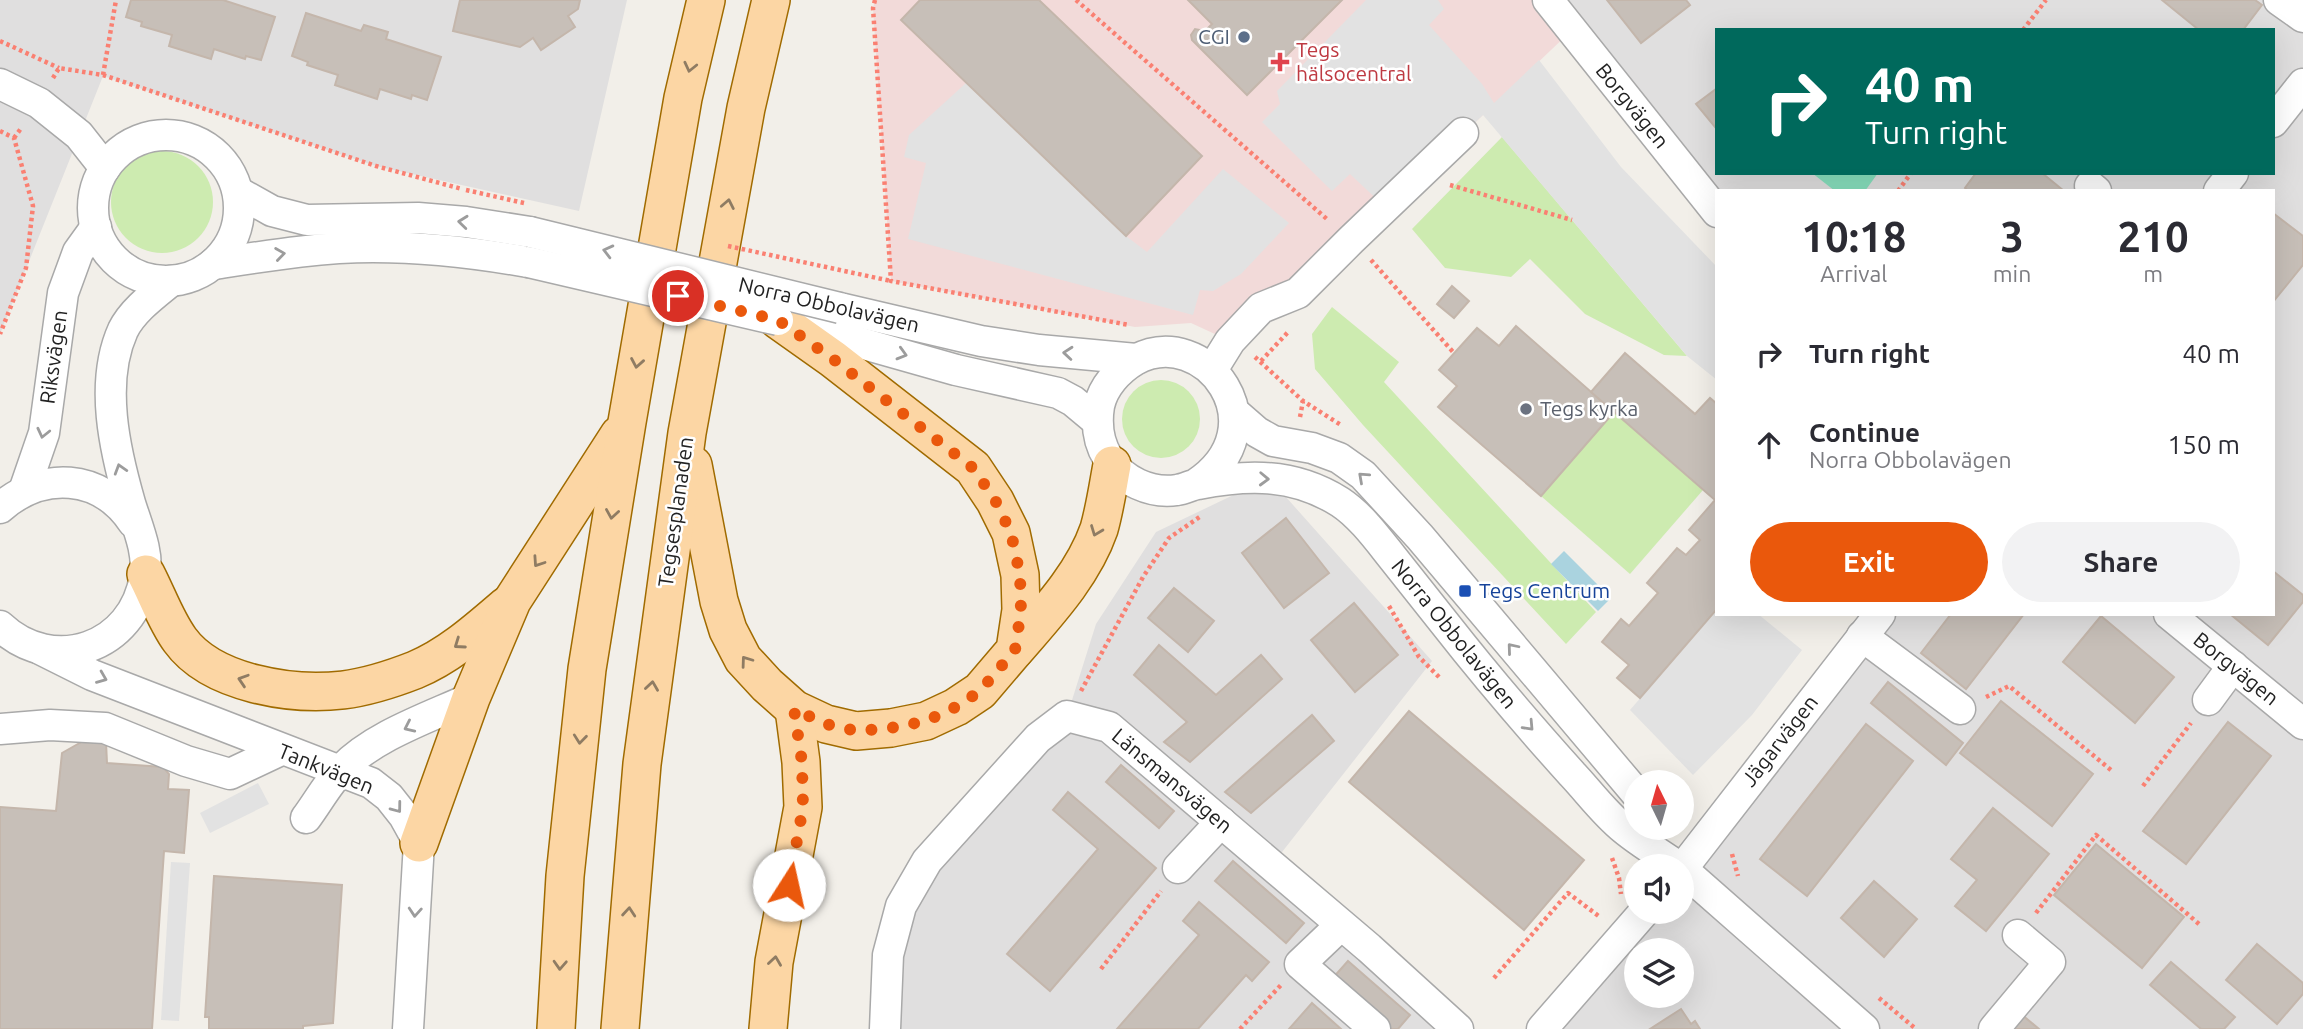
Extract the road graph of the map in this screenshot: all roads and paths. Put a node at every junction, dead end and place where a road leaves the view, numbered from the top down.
1 (116, 0) edge
2 (706, 0) edge
3 (771, 0) edge
4 (875, 0) edge
5 (1076, 0) edge
6 (1548, 0) edge
7 (2046, 0) edge
8 (2279, 0) edge
9 (2303, 17) edge
10 (2025, 28) edge
11 (0, 41) edge
12 (59, 68) dead end
13 (0, 84) edge
14 (2303, 84) edge
15 (2275, 119) edge
16 (0, 131) edge
17 (1463, 133) dead end
18 (105, 168) junction
19 (2231, 175) edge
20 (1419, 176) junction
21 (2221, 189) edge
22 (466, 190) dead end
23 (237, 192) junction
24 (1715, 209) edge
25 (1572, 220) dead end
26 (96, 227) junction
27 (1351, 240) junction
28 (213, 264) junction
29 (171, 281) junction
30 (891, 281) dead end
31 (778, 320) joint
32 (1298, 321) dead end
33 (0, 334) edge
34 (837, 334) junction
35 (1454, 353) dead end
36 (1136, 359) junction
37 (1261, 361) dead end
38 (1212, 370) junction
39 (1303, 401) dead end
40 (1234, 412) junction
41 (1097, 421) junction
42 (627, 422) junction
43 (687, 433) junction
44 (1295, 446) junction
45 (1111, 465) junction
46 (1196, 484) junction
47 (24, 491) junction
48 (0, 508) edge
49 (1202, 515) dead end
50 (140, 535) junction
51 (146, 574) junction
52 (1385, 599) dead end
53 (512, 601) junction
54 (2171, 616) edge
55 (1871, 625) edge
56 (3, 632) edge
57 (40, 649) junction
58 (1015, 650) junction
59 (2233, 666) junction
60 (1440, 678) dead end
61 (471, 698) junction
62 (2208, 700) joint
63 (794, 709) junction
64 (1960, 709) joint
65 (1068, 716) junction
66 (2302, 721) edge
67 (0, 729) edge
68 (281, 750) junction
69 (2112, 770) dead end
70 (340, 771) junction
71 (1624, 779) edge
72 (2143, 786) dead end
73 (306, 818) dead end
74 (1221, 822) junction
75 (1710, 831) junction
76 (419, 844) junction
77 (1607, 852) dead end
78 (1660, 854) edge
79 (1691, 854) edge
80 (1178, 868) joint
81 (1694, 880) edge
82 (1741, 883) dead end
83 (1624, 899) edge
84 (1624, 917) edge
85 (1606, 922) dead end
86 (2199, 924) dead end
87 (1341, 925) junction
88 (2018, 935) joint
89 (1300, 964) junction
90 (1101, 969) dead end
91 (1494, 978) dead end
92 (1875, 995) dead end
93 (1450, 1026) edge
94 (408, 1029) edge
95 (556, 1029) edge
96 (620, 1029) edge
97 (768, 1029) edge
98 (885, 1029) edge
99 (1240, 1029) edge
100 (1375, 1029) edge
101 (1542, 1029) edge
102 (1864, 1029) edge
103 (1916, 1029) edge
104 (1994, 1029) edge

1 - 22 path
2 -> 42 main road
43 -> 3 main road, Tegsesplanaden
4 - 30 path
5 - 27 path
6 - 24 street, Borgvägen
7 - 10 path
8 - 9 street
11 - 12 path
13 - 18 street
14 - 15 street
16 - 33 path
17 - 20 street
18 - 23 street
18 - 26 street
19 - 21 street
20 - 25 path
20 - 27 street
23 - 28 street
34 -> 23 street, Norra Obbolavägen, bridge
26 - 29 street
26 -> 47 street, Riksvägen
27 - 35 path
27 - 38 street
28 - 29 street
28 -> 31 street, Norra Obbolavägen, bridge
50 -> 29 street
31 - 34 main road
32 - 37 path
36 -> 34 street, Norra Obbolavägen
34 -> 41 street, Norra Obbolavägen
34 - 58 main road
36 - 38 street, Norra Obbolavägen
36 - 41 street
38 - 40 street, Norra Obbolavägen
39 - 44 path
40 - 44 street, Norra Obbolavägen
40 - 46 street, Norra Obbolavägen
41 - 45 street
42 -> 53 main road
42 -> 95 main road
63 -> 43 main road
96 -> 43 main road, Tegsesplanaden
71 -> 44 street, Norra Obbolavägen
45 - 46 street, Norra Obbolavägen
45 -> 58 main road
46 -> 78 street, Norra Obbolavägen
47 - 48 street
47 - 50 street
49 - 65 path
50 - 51 street
53 -> 51 main road
51 - 57 street
52 - 60 path
53 - 61 main road
54 - 59 street, Borgvägen
55 - 64 street
55 - 75 street, Jägarvägen
56 - 57 street
57 -> 68 street, Tankvägen
58 - 63 main road
59 - 62 street
59 - 66 street, Borgvägen
61 -> 70 street
61 - 76 main road
62 - 72 path
97 -> 63 main road
64 - 69 path
65 - 74 street, Länsmansvägen
65 - 98 street
67 - 68 street
68 - 70 street, Tankvägen
70 - 73 street
70 -> 76 street, Tankvägen
74 - 80 street
74 - 87 street, Länsmansvägen
75 - 79 street, Jägarvägen
75 - 82 path
76 -> 94 street
77 - 83 path
80 - 90 path
81 - 102 street, Norra Obbolavägen
84 - 101 street
85 - 91 path
86 - 88 path
87 - 89 street
87 - 93 street, Länsmansvägen
88 - 104 street
89 - 99 path
89 - 100 street
92 - 103 path

